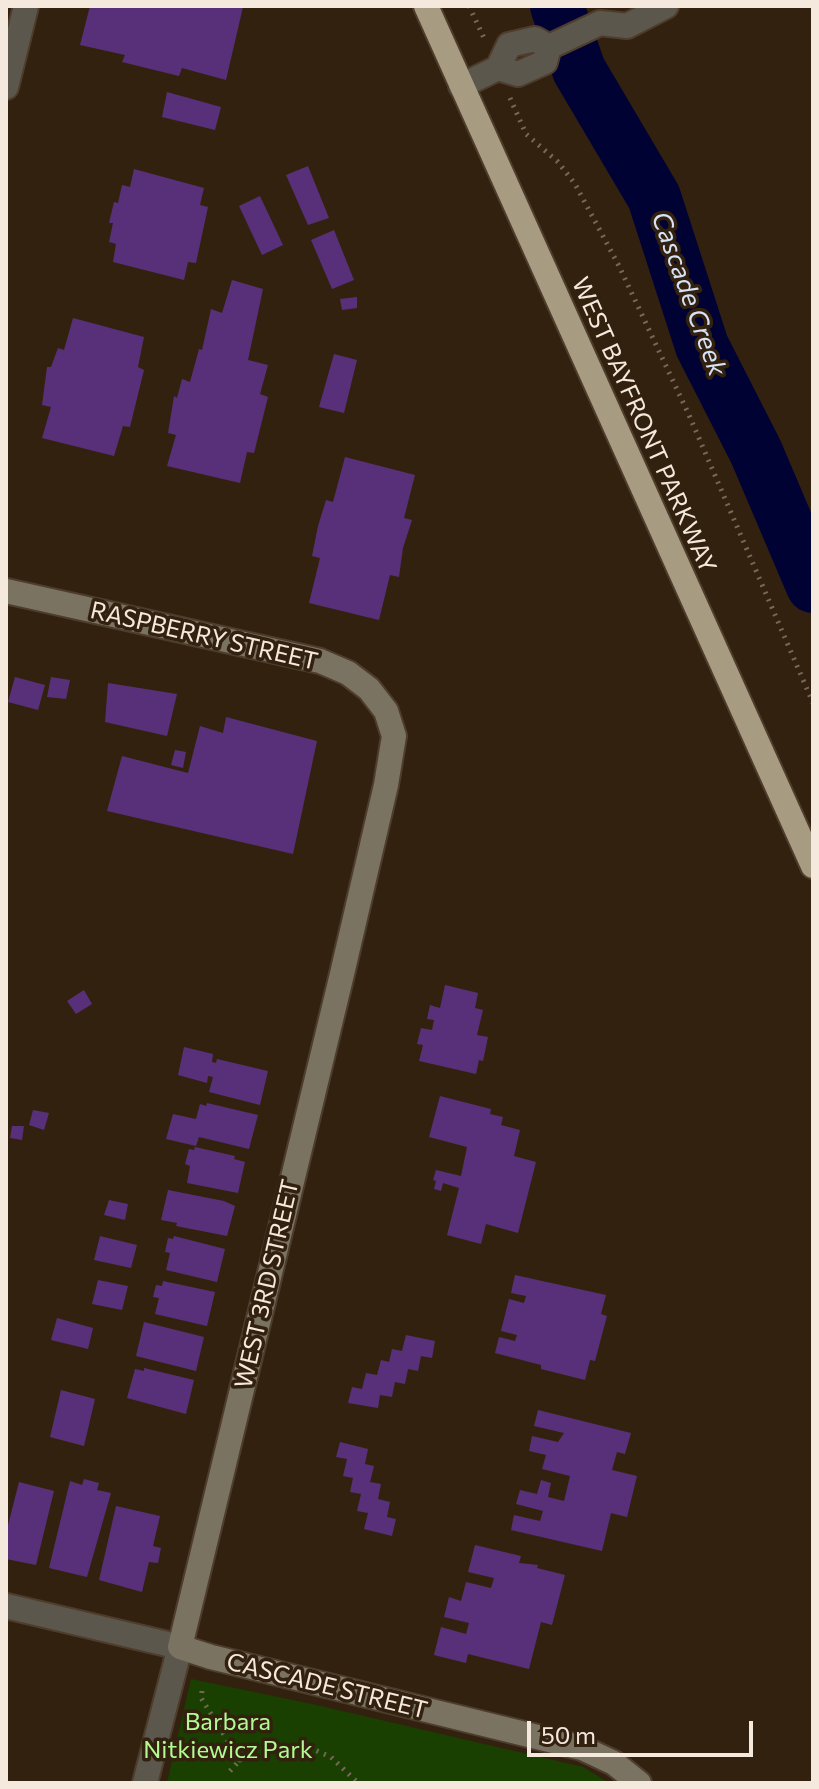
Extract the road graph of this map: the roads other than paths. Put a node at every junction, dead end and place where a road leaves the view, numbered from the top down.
1 (26, 6) edge
2 (426, 6) edge
3 (666, 6) edge
4 (606, 15) edge
5 (461, 86) junction
6 (6, 87) edge
7 (6, 591) edge
8 (386, 711) joint
9 (813, 866) edge
10 (6, 1606) edge
11 (180, 1647) junction
12 (145, 1783) edge
13 (639, 1783) edge

1 - 6 street
2 - 5 highway, WEST BAYFRONT PARKWAY
3 - 4 street
4 - 5 street
5 - 9 highway, WEST BAYFRONT PARKWAY
7 - 8 street, RASPBERRY STREET
8 - 11 street, WEST 3RD STREET
10 - 11 street, CASCADE STREET
11 - 12 street, WEST 3RD STREET
11 - 13 street, CASCADE STREET

